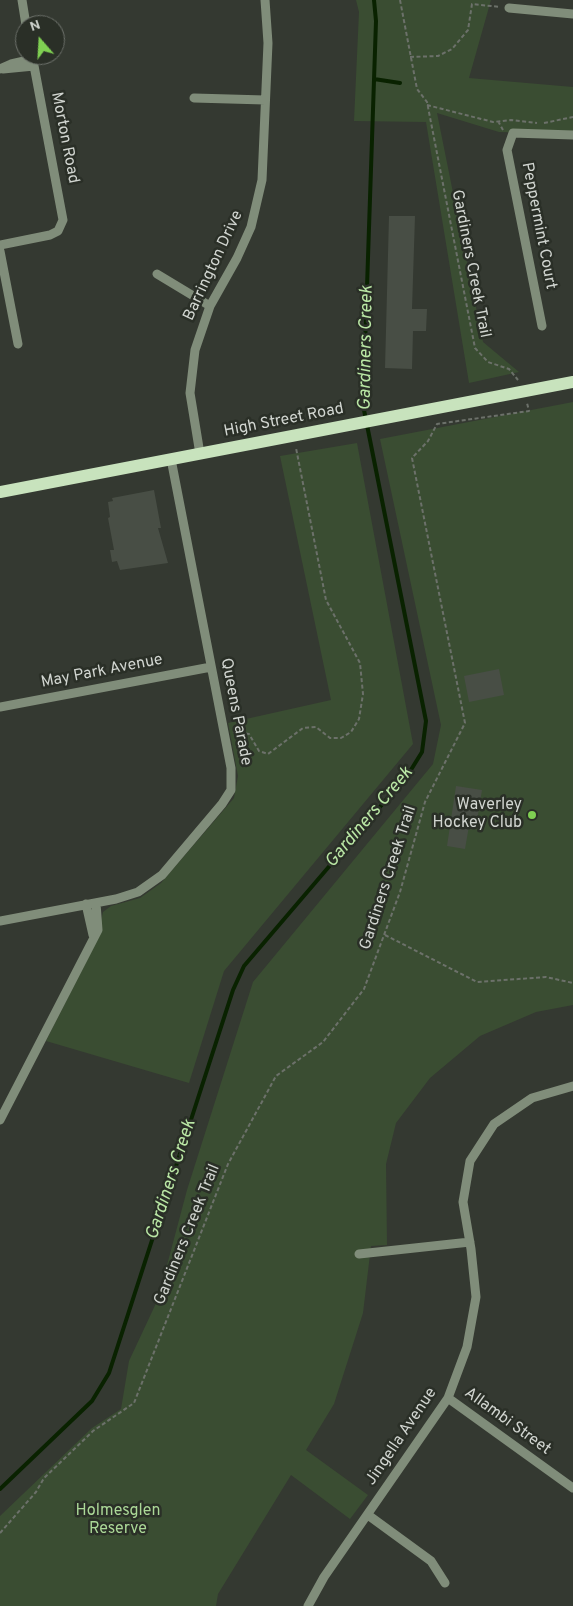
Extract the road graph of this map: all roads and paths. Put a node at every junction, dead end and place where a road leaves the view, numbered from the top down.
1 (22, 0) edge
2 (265, 0) edge
3 (400, 0) edge
4 (510, 8) joint
5 (573, 14) edge
6 (24, 15) edge
7 (410, 57) junction
8 (22, 65) edge
9 (34, 65) edge
10 (0, 69) edge
11 (194, 98) dead end
12 (266, 100) junction
13 (427, 105) junction
14 (573, 117) edge
15 (573, 135) edge
16 (0, 245) edge
17 (0, 251) edge
18 (157, 274) dead end
19 (210, 306) junction
20 (542, 326) dead end
21 (18, 344) dead end
22 (573, 382) edge
23 (524, 392) junction
24 (293, 436) junction
25 (200, 454) junction
26 (170, 459) junction
27 (0, 492) edge
28 (211, 667) junction
29 (0, 707) edge
30 (223, 733) junction
31 (96, 902) junction
32 (86, 904) junction
33 (0, 921) edge
34 (94, 935) junction
35 (385, 935) junction
36 (573, 983) edge
37 (573, 1086) edge
38 (0, 1120) edge
39 (470, 1242) junction
40 (359, 1254) dead end
41 (448, 1398) junction
42 (573, 1488) edge
43 (368, 1515) junction
44 (0, 1533) edge
45 (445, 1583) dead end
46 (308, 1606) edge

1 - 6 street
2 - 12 street, Barrington Drive
3 - 7 path, Gardiners Creek Trail
4 - 5 street
4 - 7 path
7 - 13 path, Gardiners Creek Trail
8 - 10 street
9 - 16 street, Morton Road
11 - 12 street
12 - 19 street, Barrington Drive
13 - 14 path
13 - 23 path, Gardiners Creek Trail
15 - 20 street, Peppermint Court
17 - 21 street
18 - 19 street
19 - 25 street, Barrington Drive
22 - 23 main road, High Street Road
23 - 24 main road, High Street Road
23 - 35 path, Gardiners Creek Trail
24 - 25 main road, High Street Road
24 - 30 path
25 - 26 main road, High Street Road
26 - 27 main road, High Street Road
26 - 28 street, Queens Parade
28 - 29 street, May Park Avenue
28 - 30 street, Queens Parade
30 - 31 street, Queens Parade
31 - 32 street, Queens Parade
31 - 34 street
32 - 33 street, Queens Parade
32 - 34 street
34 - 38 street
35 - 36 path
35 - 44 path, Gardiners Creek Trail
37 - 39 street, Jingella Avenue
39 - 40 street
39 - 41 street, Jingella Avenue
41 - 42 street, Allambi Street
41 - 43 street, Jingella Avenue
43 - 45 street
43 - 46 street, Jingella Avenue

